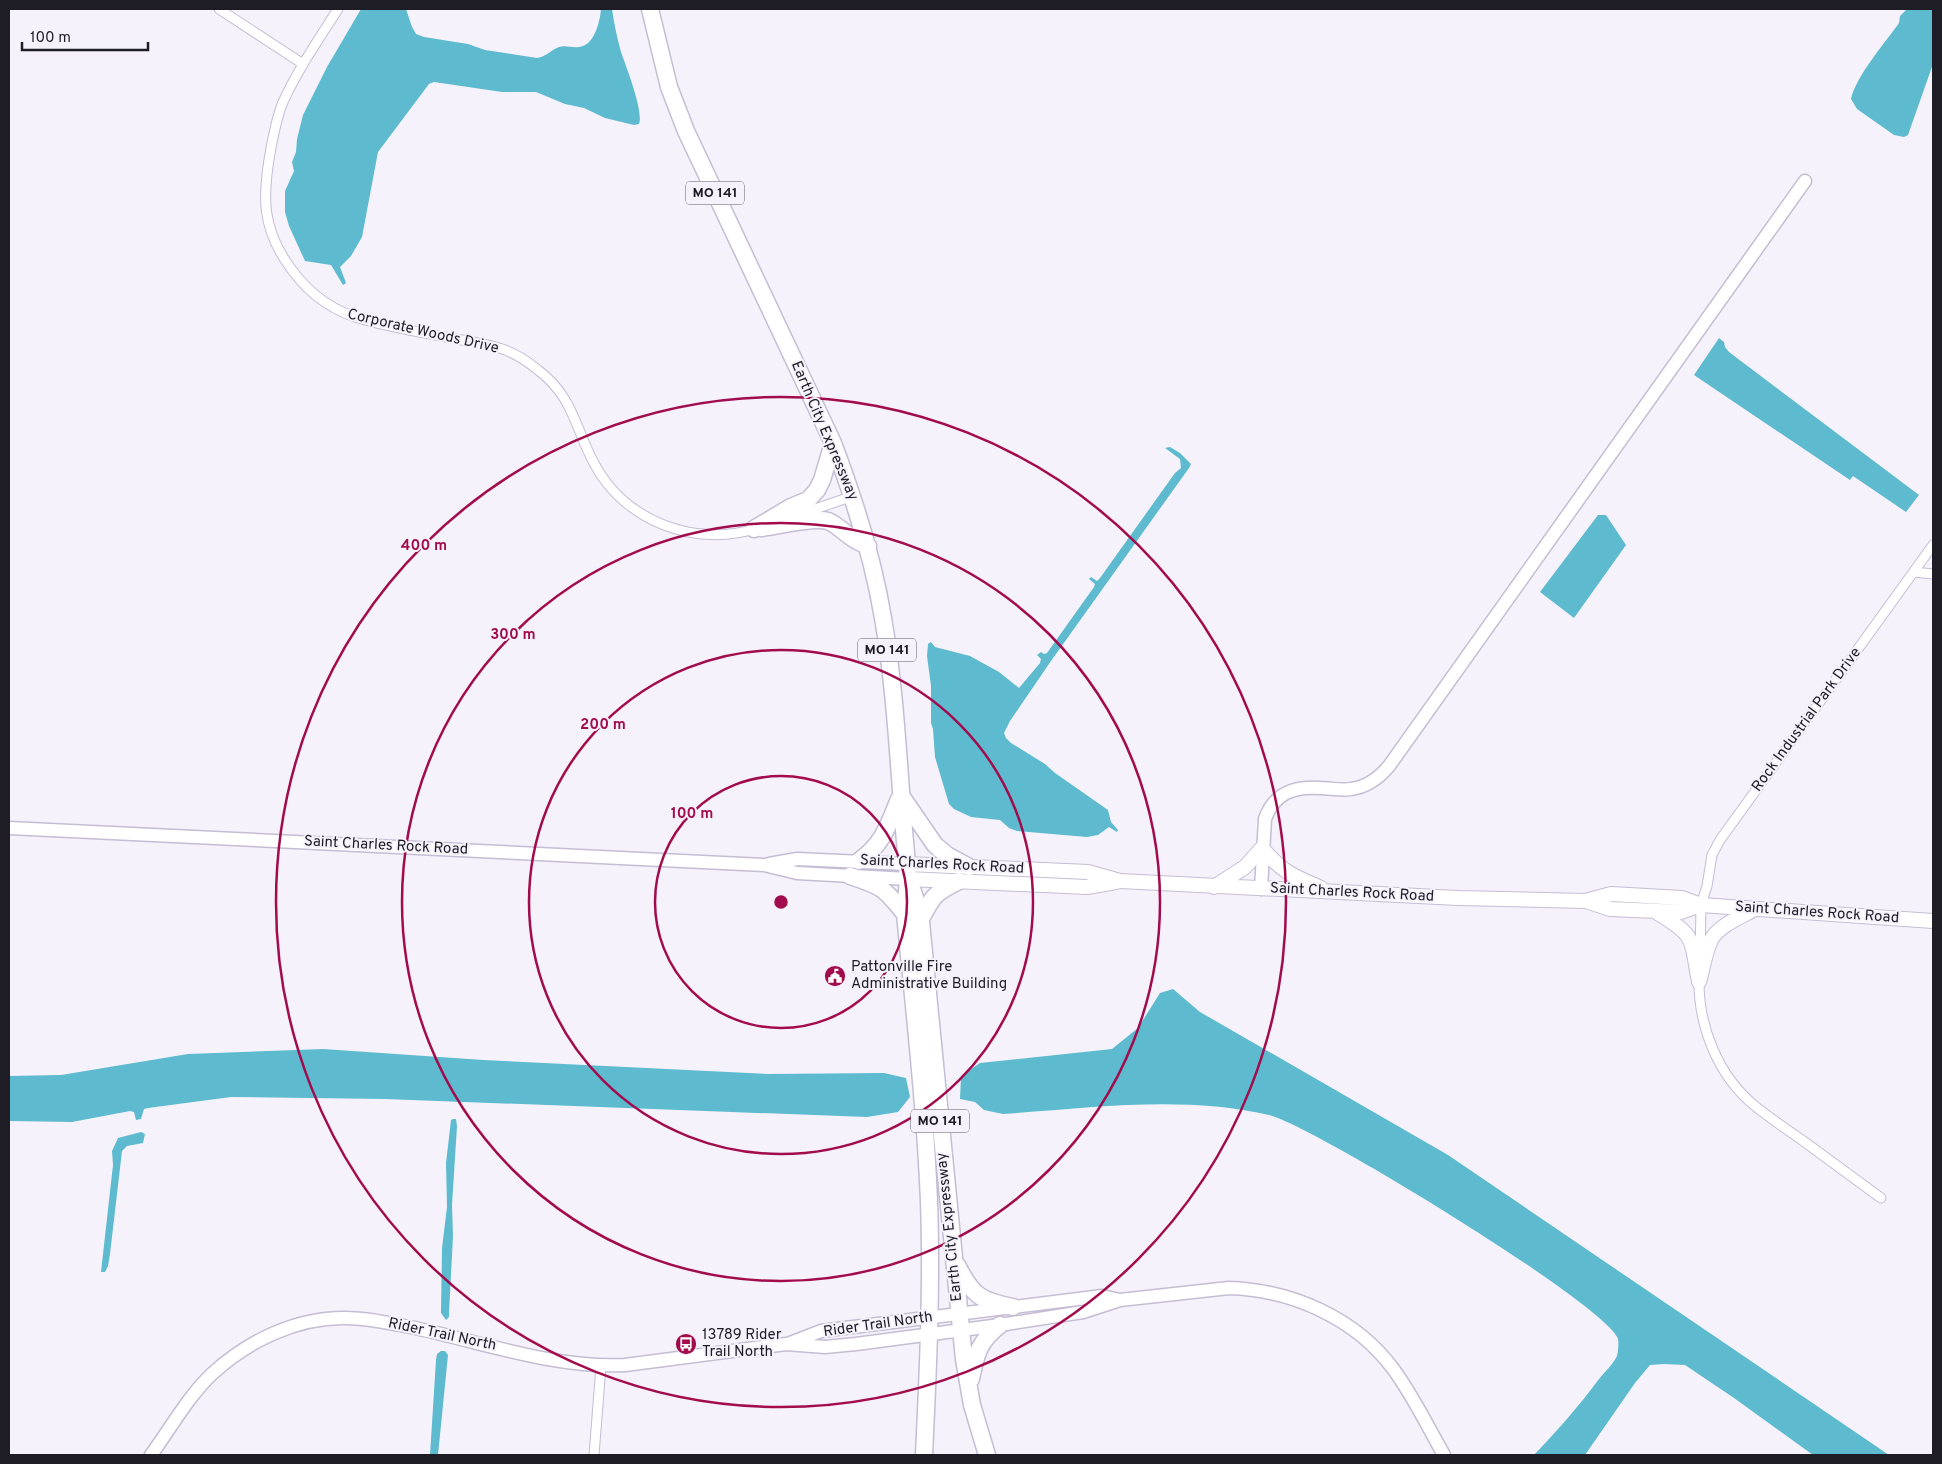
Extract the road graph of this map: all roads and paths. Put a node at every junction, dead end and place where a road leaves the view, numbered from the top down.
1 (219, 9) edge
2 (338, 9) edge
3 (650, 9) edge
4 (303, 64) junction
5 (1805, 181) dead end
6 (833, 444) junction
7 (853, 496) junction
8 (754, 529) junction
9 (1933, 545) edge
10 (868, 546) junction
11 (1914, 572) junction
12 (1933, 574) edge
13 (901, 795) junction
14 (9, 828) edge
15 (1262, 848) junction
16 (858, 861) junction
17 (764, 865) junction
18 (969, 867) junction
19 (908, 871) junction
20 (850, 876) junction
21 (1120, 881) junction
22 (960, 882) junction
23 (1214, 887) junction
24 (1261, 889) junction
25 (1328, 892) junction
26 (1585, 901) junction
27 (1701, 905) junction
28 (1756, 909) junction
29 (1654, 911) junction
30 (905, 914) junction
31 (920, 921) junction
32 (1933, 921) edge
33 (1699, 982) junction
34 (1881, 1198) dead end
35 (953, 1258) junction
36 (1120, 1300) junction
37 (1013, 1307) junction
38 (959, 1314) junction
39 (929, 1318) junction
40 (1000, 1325) junction
41 (961, 1330) junction
42 (929, 1334) junction
43 (786, 1344) junction
44 (601, 1366) junction
45 (969, 1389) junction
46 (151, 1455) edge
47 (594, 1455) edge
48 (924, 1455) edge
49 (987, 1455) edge
50 (1444, 1455) edge

1 - 4 street
2 - 4 street, Corporate Woods Drive
3 - 6 highway, Earth City Expressway / MO 141
4 - 8 street, Corporate Woods Drive
5 - 15 street
6 - 7 highway, Earth City Expressway / MO 141
6 - 8 highway
7 - 8 street, Corporate Woods Drive
7 - 10 highway, Earth City Expressway / MO 141
8 - 10 highway
9 - 11 street, Rock Industrial Park Drive
10 - 13 highway, Earth City Expressway / MO 141
11 - 12 street
11 - 27 street, Rock Industrial Park Drive
13 - 16 highway
13 - 18 highway
13 - 19 highway, Earth City Expressway / MO 141
14 - 17 street, Saint Charles Rock Road
15 - 23 main road
15 - 24 street
15 - 25 main road
16 - 17 street, Saint Charles Rock Road
16 - 19 street, Saint Charles Rock Road
17 - 20 street, Saint Charles Rock Road
18 - 19 main road, Saint Charles Rock Road
18 - 21 main road, Saint Charles Rock Road
19 - 20 street, Saint Charles Rock Road
19 - 22 main road, Saint Charles Rock Road
19 - 30 highway, Earth City Expressway / MO 141
19 - 31 highway, Earth City Expressway / MO 141
20 - 30 highway
21 - 22 main road, Saint Charles Rock Road
21 - 23 main road, Saint Charles Rock Road
22 - 31 highway
23 - 24 main road, Saint Charles Rock Road
24 - 25 main road, Saint Charles Rock Road
25 - 26 main road, Saint Charles Rock Road
26 - 27 main road, Saint Charles Rock Road
26 - 29 main road, Saint Charles Rock Road
27 - 28 main road, Saint Charles Rock Road
27 - 29 main road, Saint Charles Rock Road
27 - 33 street, Rock Industrial Park Drive
28 - 32 main road, Saint Charles Rock Road
28 - 33 main road
29 - 33 main road
30 - 39 highway, Earth City Expressway / MO 141
31 - 35 highway, Earth City Expressway / MO 141
33 - 34 street, Rock Industrial Park Drive
35 - 37 highway
35 - 38 highway, Earth City Expressway / MO 141
36 - 37 street, Rider Trail North
36 - 40 street, Rider Trail North
36 - 50 street, Rider Trail North
37 - 38 street, Rider Trail North
38 - 39 street, Rider Trail North
38 - 41 highway, Earth City Expressway / MO 141
39 - 42 highway, Earth City Expressway / MO 141
39 - 43 street, Rider Trail North
40 - 41 street, Rider Trail North
40 - 45 highway
41 - 42 street, Rider Trail North
41 - 45 highway, Earth City Expressway / MO 141
42 - 43 street, Rider Trail North
42 - 48 highway, Earth City Expressway / MO 141
43 - 44 street, Rider Trail North
44 - 46 street, Rider Trail North
44 - 47 street
45 - 49 highway, Earth City Expressway / MO 141

